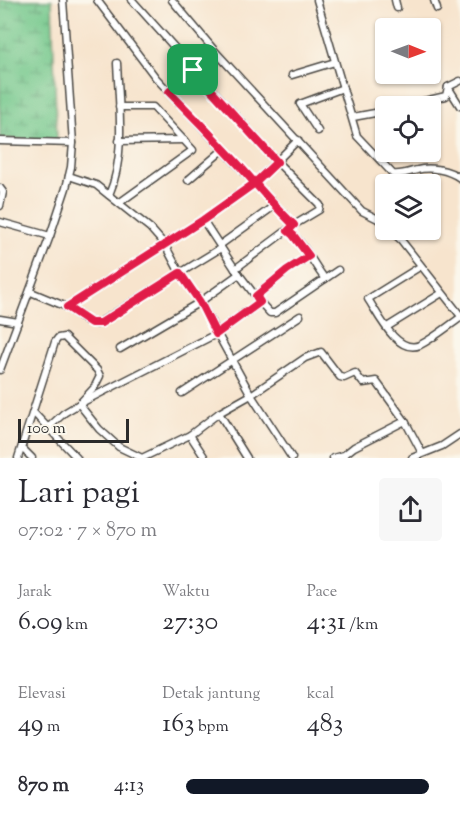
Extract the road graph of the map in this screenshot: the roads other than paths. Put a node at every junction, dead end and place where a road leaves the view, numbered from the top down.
1 (71, 0) edge
2 (97, 0) edge
3 (132, 0) edge
4 (172, 0) edge
5 (317, 0) edge
6 (395, 0) edge
7 (434, 0) edge
8 (63, 1) edge
9 (397, 8) dead end
10 (437, 9) dead end
11 (214, 50) junction
12 (335, 62) junction
13 (117, 63) dead end
14 (193, 70) junction
15 (292, 75) dead end
16 (460, 81) edge
17 (448, 87) junction
18 (343, 88) junction
19 (169, 92) junction
20 (441, 97) edge
21 (460, 106) edge
22 (119, 107) junction
23 (375, 113) edge
24 (353, 117) junction
25 (318, 131) dead end
26 (184, 140) junction
27 (298, 140) junction
28 (0, 141) edge
29 (119, 141) junction
30 (73, 143) junction
31 (225, 149) junction
32 (277, 162) junction
33 (69, 176) junction
34 (460, 178) edge
35 (188, 180) dead end
36 (255, 183) junction
37 (0, 188) edge
38 (109, 195) junction
39 (118, 203) junction
40 (0, 206) edge
41 (274, 206) junction
42 (375, 218) edge
43 (203, 220) junction
44 (0, 222) edge
45 (294, 225) junction
46 (288, 231) junction
47 (50, 236) junction
48 (401, 240) edge
49 (165, 245) junction
50 (221, 247) junction
51 (309, 256) junction
52 (421, 267) junction
53 (338, 270) dead end
54 (237, 271) junction
55 (180, 273) junction
56 (325, 279) junction
57 (31, 292) junction
58 (442, 293) junction
59 (256, 296) junction
60 (200, 302) junction
61 (260, 302) junction
62 (67, 307) junction
63 (300, 316) dead end
64 (460, 317) edge
65 (0, 319) edge
66 (18, 322) junction
67 (387, 327) junction
68 (216, 334) junction
69 (120, 349) dead end
70 (231, 360) junction
71 (0, 370) edge
72 (183, 393) dead end
73 (251, 395) junction
74 (79, 404) junction
75 (33, 412) junction
76 (219, 413) junction
77 (405, 421) junction
78 (49, 427) junction
79 (460, 434) edge
80 (190, 435) junction
81 (22, 448) junction
82 (162, 450) junction
83 (422, 453) junction
84 (149, 457) edge
85 (18, 458) edge
86 (32, 458) edge
87 (77, 458) edge
88 (168, 458) edge
89 (205, 458) edge
90 (247, 458) edge
91 (292, 458) edge
92 (333, 458) edge
93 (412, 458) edge

1 - 8 street
2 - 19 street
3 - 14 street
4 - 11 street
5 - 12 street
6 - 9 street
7 - 10 street
8 - 30 street
11 - 14 street
11 - 27 street
12 - 15 street
12 - 18 street
13 - 22 street
14 - 19 street
14 - 32 street
16 - 17 street
17 - 20 street
17 - 21 street
18 - 24 street
18 - 25 street
19 - 31 street
22 - 26 street
22 - 29 street
23 - 24 street
24 - 34 street
26 - 29 street
26 - 39 street
27 - 32 street
27 - 42 street
28 - 30 street
29 - 38 street
30 - 33 street
31 - 35 street
31 - 36 street
32 - 36 street
32 - 45 street
33 - 38 street
33 - 47 street
36 - 41 street
36 - 43 street
37 - 40 street
38 - 39 street
39 - 49 street
41 - 45 street
41 - 50 street
43 - 49 street
43 - 50 street
44 - 47 street
45 - 46 street
46 - 51 street
46 - 54 street
47 - 57 street
48 - 52 street
49 - 55 street
49 - 62 street
50 - 54 street
50 - 55 street
51 - 56 street
51 - 59 street
52 - 58 street
52 - 67 street
53 - 56 street
54 - 59 street
54 - 60 street
55 - 60 street
55 - 62 street
56 - 61 street
57 - 62 street
57 - 66 street
58 - 64 street
58 - 67 street
59 - 61 street
60 - 68 street
60 - 69 street
61 - 68 street
63 - 70 street
64 - 67 street
65 - 66 street
66 - 71 street
68 - 70 street
68 - 74 street
70 - 72 street
70 - 73 street
73 - 76 street
73 - 77 street
73 - 91 street
74 - 75 street
74 - 78 street
74 - 84 street
75 - 78 street
75 - 81 street
76 - 80 street
76 - 90 street
77 - 83 street
77 - 92 street
78 - 87 street
79 - 83 street
80 - 82 street
80 - 89 street
81 - 85 street
81 - 86 street
82 - 84 street
82 - 88 street
83 - 93 street

